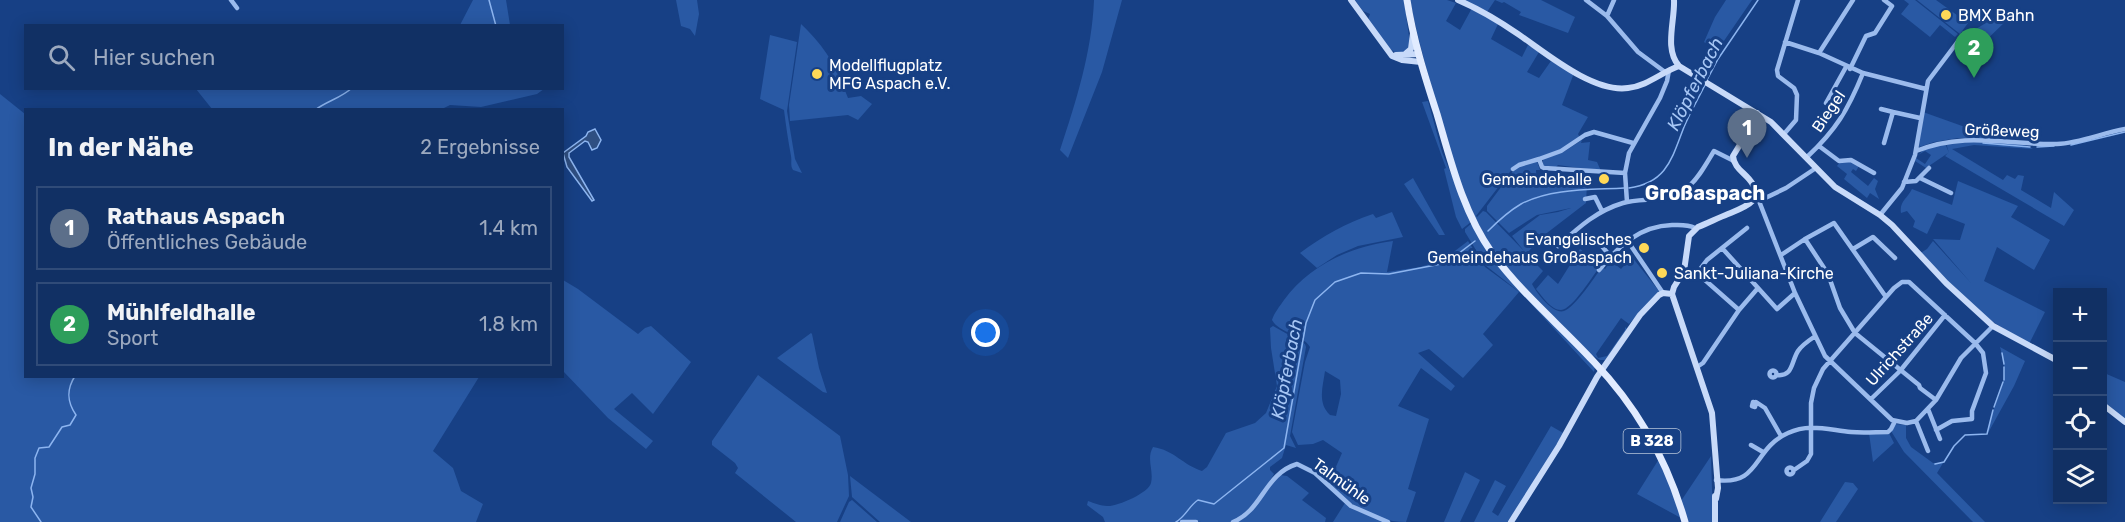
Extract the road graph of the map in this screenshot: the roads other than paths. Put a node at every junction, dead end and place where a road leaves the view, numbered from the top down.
1 (231, 0) edge
2 (1351, 0) edge
3 (1407, 0) edge
4 (1458, 0) edge
5 (1586, 0) edge
6 (1614, 0) edge
7 (1674, 0) edge
8 (1798, 0) edge
9 (1853, 0) edge
10 (1884, 0) edge
11 (237, 8) dead end
12 (1607, 16) junction
13 (1413, 33) junction
14 (1962, 36) dead end
15 (1785, 42) junction
16 (1388, 49) junction
17 (1819, 53) junction
18 (1419, 54) junction
19 (1401, 56) junction
20 (1421, 62) junction
21 (1679, 66) junction
22 (1848, 68) junction
23 (1667, 71) junction
24 (1863, 74) junction
25 (1926, 89) junction
26 (1826, 103) dead end
27 (1881, 109) dead end
28 (1893, 112) junction
29 (1757, 113) junction
30 (1920, 118) junction
31 (2125, 129) edge
32 (1784, 134) junction
33 (1633, 143) junction
34 (1884, 143) dead end
35 (1819, 146) junction
36 (1916, 151) junction
37 (1807, 157) junction
38 (1539, 159) junction
39 (1734, 161) junction
40 (1816, 168) junction
41 (1929, 168) dead end
42 (1513, 169) dead end
43 (1874, 173) dead end
44 (1625, 174) junction
45 (1920, 178) junction
46 (1904, 182) junction
47 (1951, 193) dead end
48 (1585, 199) dead end
49 (1757, 200) junction
50 (1627, 202) junction
51 (1602, 211) junction
52 (1881, 215) junction
53 (1695, 228) junction
54 (1747, 228) dead end
55 (1805, 239) junction
56 (1627, 240) junction
57 (1601, 245) dead end
58 (1558, 246) dead end
59 (1722, 248) junction
60 (1853, 249) junction
61 (1780, 255) junction
62 (1610, 256) junction
63 (1895, 258) dead end
64 (1599, 270) dead end
65 (1758, 288) junction
66 (1663, 293) junction
67 (1795, 293) junction
68 (1672, 294) junction
69 (1886, 297) junction
70 (1738, 310) junction
71 (1945, 315) junction
72 (1993, 326) junction
73 (1855, 333) junction
74 (1814, 337) junction
75 (1975, 343) junction
76 (1590, 357) junction
77 (1610, 358) junction
78 (2053, 358) edge
79 (1828, 361) junction
80 (1696, 367) junction
81 (1602, 370) junction
82 (1900, 370) junction
83 (1777, 375) dead end
84 (1870, 399) junction
85 (1936, 400) junction
86 (1756, 402) dead end
87 (2107, 407) edge
88 (1928, 409) junction
89 (1895, 421) junction
90 (1916, 421) junction
91 (2125, 422) edge
92 (1811, 428) junction
93 (1936, 430) junction
94 (1781, 436) junction
95 (1940, 439) dead end
96 (1751, 445) dead end
97 (1928, 451) dead end
98 (1763, 452) junction
99 (1794, 470) dead end
100 (1716, 480) junction
101 (1182, 522) edge
102 (1196, 522) edge
103 (1233, 522) edge
104 (1388, 522) edge
105 (1511, 522) edge
106 (1685, 522) edge
107 (1715, 522) edge

1 - 11 street
2 - 16 street
3 - 13 main road, B 328
4 - 23 street
5 - 12 street
6 - 12 street
7 - 21 street
8 - 15 street
9 - 17 street
10 - 22 street
12 - 23 street
13 - 18 main road, B 328
13 - 19 street
14 - 25 street
15 - 17 street
15 - 32 street
16 - 19 street
16 - 20 street
17 - 22 street
18 - 19 street
18 - 20 main road, B 328
20 - 76 main road, B 328
21 - 23 street
21 - 29 street
22 - 24 street
22 - 26 street
23 - 33 street
24 - 25 street
24 - 35 street, Biegel
25 - 30 street
27 - 28 street
28 - 30 street
28 - 34 street
29 - 32 street
29 - 39 street
30 - 36 street
31 - 36 street, Größeweg
32 - 37 street
33 - 38 street
33 - 44 street
35 - 37 street, Biegel
35 - 43 street
36 - 46 street
37 - 40 street
38 - 42 street
38 - 44 street
39 - 49 street
39 - 50 street
40 - 49 street
40 - 52 street
41 - 45 street
44 - 50 street
45 - 46 street
45 - 47 street
46 - 52 street
48 - 51 street
49 - 53 street
49 - 61 street
50 - 51 street
51 - 58 street
52 - 72 street
53 - 56 street
53 - 68 street
54 - 59 street
55 - 60 street
55 - 61 street
55 - 73 street
56 - 62 street
56 - 66 street
57 - 62 street
59 - 65 street
59 - 70 street
60 - 63 street
60 - 69 street
61 - 67 street
62 - 64 street
65 - 67 street
65 - 70 street
66 - 68 street
66 - 77 street
67 - 74 street
68 - 80 street
69 - 71 street
69 - 73 street
70 - 80 street
71 - 75 street
71 - 82 street, Ulrichstraße
72 - 75 street
72 - 78 street
73 - 79 street
73 - 82 street
74 - 79 street
74 - 83 street
75 - 85 street
75 - 93 street
76 - 77 street
76 - 81 main road, B 328
77 - 81 street
79 - 84 street
79 - 92 street
80 - 100 street
81 - 105 street
81 - 106 main road, B 328
82 - 84 street, Ulrichstraße
82 - 85 street
84 - 89 street
85 - 88 street
86 - 94 street
87 - 91 street
88 - 90 street
88 - 93 street
89 - 90 street
89 - 92 street
90 - 97 street
92 - 94 street
92 - 99 street
93 - 95 street
94 - 98 street
96 - 98 street
98 - 100 street
100 - 107 street
101 - 102 street
103 - 104 street, Talmühle

